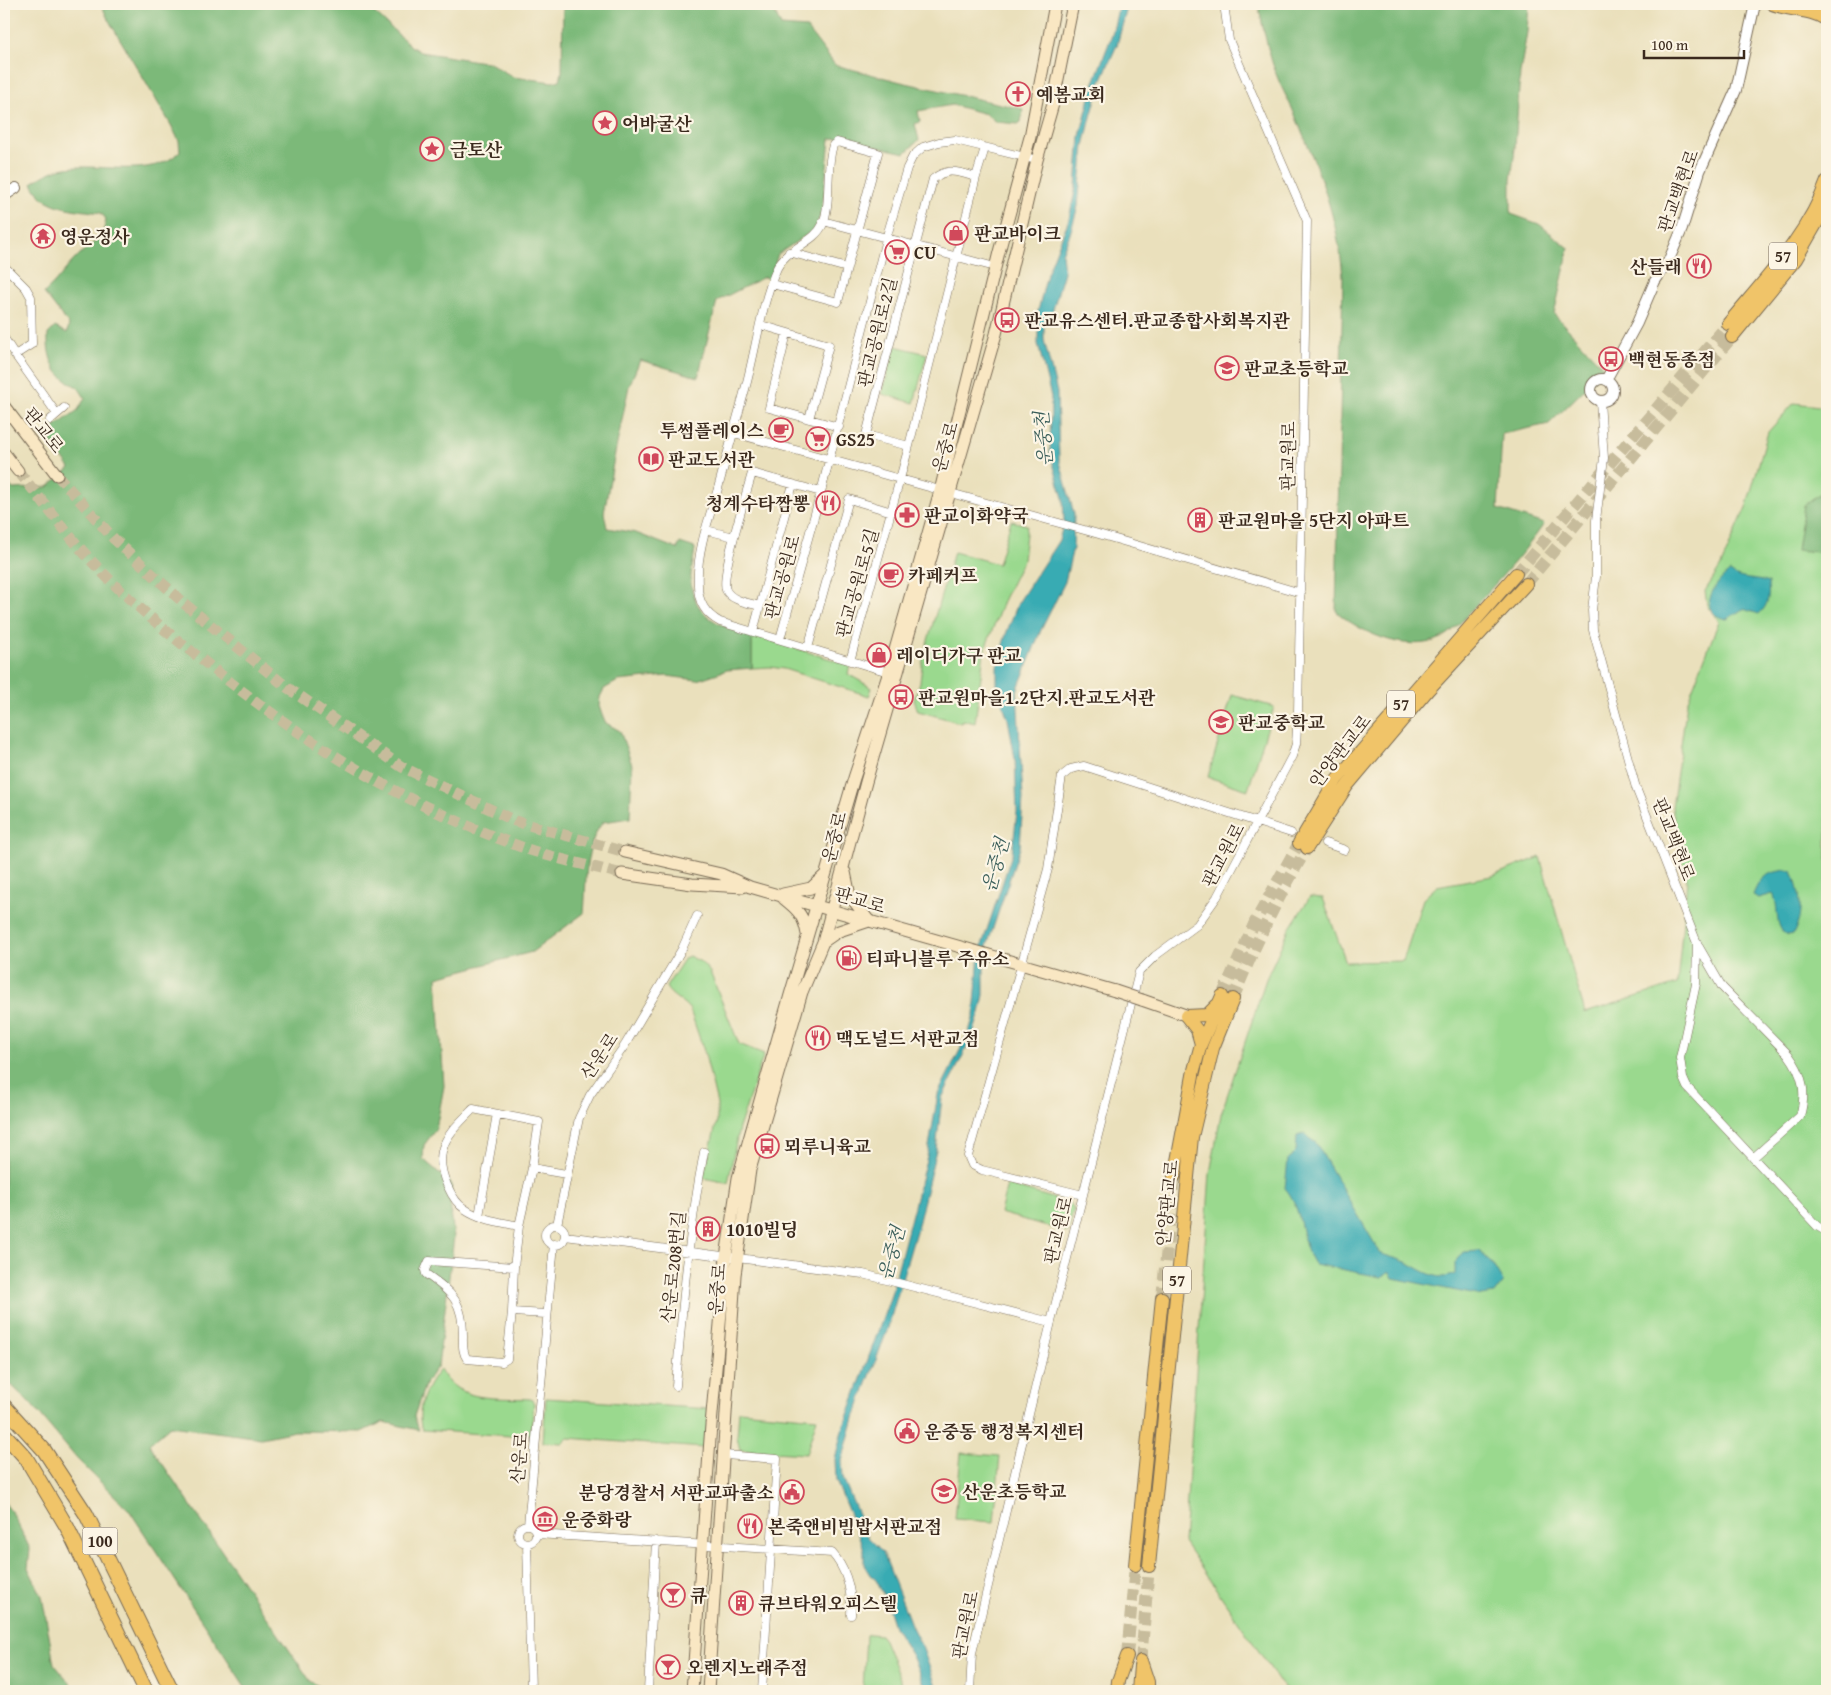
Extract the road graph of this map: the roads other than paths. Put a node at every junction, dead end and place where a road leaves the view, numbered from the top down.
1 (1055, 4) edge
2 (1073, 4) edge
3 (1224, 4) edge
4 (1755, 4) edge
5 (1772, 4) edge
6 (1827, 20) edge
7 (985, 148) junction
8 (1024, 156) junction
9 (1037, 160) junction
10 (976, 178) junction
11 (1827, 181) edge
12 (16, 188) dead end
13 (4, 196) edge
14 (1827, 205) edge
15 (824, 221) junction
16 (858, 231) junction
17 (886, 239) junction
18 (914, 246) junction
19 (789, 252) junction
20 (957, 257) junction
21 (4, 266) edge
22 (995, 267) junction
23 (847, 268) junction
24 (772, 284) junction
25 (1728, 324) tunnel mouth
26 (761, 325) junction
27 (787, 333) junction
28 (1732, 337) tunnel mouth
29 (4, 338) edge
30 (15, 355) junction
31 (1606, 380) junction
32 (1600, 401) junction
33 (4, 406) edge
34 (64, 408) dead end
35 (809, 419) junction
36 (839, 427) junction
37 (734, 433) junction
38 (909, 446) junction
39 (4, 453) edge
40 (830, 461) junction
41 (18, 471) tunnel mouth
42 (57, 475) tunnel mouth
43 (900, 480) junction
44 (793, 484) junction
45 (822, 492) junction
46 (945, 492) junction
47 (892, 512) junction
48 (706, 530) junction
49 (734, 537) junction
50 (1516, 574) tunnel mouth
51 (1526, 584) tunnel mouth
52 (1300, 593) junction
53 (760, 606) junction
54 (753, 632) junction
55 (780, 639) junction
56 (808, 648) junction
57 (850, 661) junction
58 (894, 673) junction
59 (1258, 822) junction
60 (1299, 841) junction
61 (1325, 844) dead end
62 (1345, 850) dead end
63 (625, 852) tunnel mouth
64 (829, 866) junction
65 (844, 868) junction
66 (622, 874) tunnel mouth
67 (750, 887) junction
68 (778, 895) junction
69 (818, 906) junction
70 (833, 910) junction
71 (698, 916) dead end
72 (868, 921) junction
73 (808, 937) junction
74 (823, 942) junction
75 (1697, 943) junction
76 (1022, 964) junction
77 (1186, 1016) junction
78 (1216, 1026) junction
79 (1201, 1044) junction
80 (498, 1114) junction
81 (704, 1152) dead end
82 (1753, 1158) junction
83 (532, 1168) junction
84 (566, 1174) junction
85 (1174, 1177) tunnel mouth
86 (1083, 1195) junction
87 (479, 1216) junction
88 (557, 1225) junction
89 (520, 1226) junction
90 (1827, 1232) edge
91 (565, 1236) junction
92 (554, 1244) junction
93 (689, 1252) junction
94 (731, 1258) junction
95 (514, 1266) junction
96 (1162, 1298) tunnel mouth
97 (512, 1312) junction
98 (546, 1314) junction
99 (1051, 1322) junction
100 (676, 1386) dead end
101 (4, 1406) edge
102 (4, 1434) edge
103 (725, 1455) junction
104 (528, 1524) junction
105 (537, 1534) junction
106 (656, 1541) junction
107 (527, 1543) junction
108 (702, 1545) junction
109 (716, 1546) junction
110 (771, 1549) junction
111 (1135, 1565) tunnel mouth
112 (1149, 1566) tunnel mouth
113 (851, 1615) dead end
114 (146, 1691) edge
115 (172, 1691) edge
116 (531, 1691) edge
117 (648, 1691) edge
118 (692, 1691) edge
119 (708, 1691) edge
120 (762, 1691) edge
121 (970, 1691) edge
122 (1116, 1691) edge
123 (1125, 1691) edge
124 (1138, 1691) edge
125 (1148, 1691) edge

1 - 8 main road, 운중로
2 - 9 main road, 운중로
3 - 52 street, 판교원로
4 - 31 street, 판교백현로
5 - 6 main road
7 - 8 street, 판교공원로
7 - 10 street
7 - 17 street, 판교공원로
8 - 9 street, 판교공원로
8 - 22 main road, 운중로
9 - 46 main road, 운중로
10 - 18 street, 판교공원로2길
10 - 20 street
11 - 25 main road, 57
12 - 13 street
14 - 28 main road, 57
15 - 16 street
15 - 16 street
15 - 19 street
16 - 17 street
16 - 23 street
17 - 18 street
17 - 36 street, 판교공원로
18 - 20 street
18 - 38 street, 판교공원로2길
19 - 23 street
19 - 24 street
20 - 22 street
20 - 38 street
21 - 30 street
22 - 46 main road, 운중로
23 - 24 street
24 - 26 street
26 - 27 street
26 - 37 street
27 - 35 street
27 - 35 street
29 - 30 street
30 - 34 street
31 - 32 street
31 - 32 street
32 - 75 street, 판교백현로
33 - 42 main road, 판교로
35 - 36 street
36 - 40 street, 판교공원로
37 - 40 street
37 - 48 street
38 - 43 street
39 - 41 main road
40 - 43 street
40 - 45 street, 판교공원로
43 - 46 street
43 - 47 street, 판교공원로5길
44 - 45 street
44 - 49 street
44 - 53 street
45 - 55 street, 판교공원로
46 - 52 street
46 - 58 main road, 운중로
47 - 56 street, 판교공원로5길
47 - 57 street, 판교공원로5길
48 - 49 street
48 - 54 street
49 - 53 street
50 - 60 main road, 안양판교로 / 57
51 - 60 main road, 안양판교로 / 57
52 - 59 street, 판교원로
53 - 54 street
54 - 55 street
55 - 56 street, 판교공원로
56 - 57 street, 판교공원로
57 - 58 street, 판교공원로
58 - 64 main road, 운중로
58 - 65 main road, 운중로
59 - 60 street
59 - 76 street
59 - 86 street, 판교원로
61 - 62 street
63 - 67 main road, 판교로
64 - 68 main road
64 - 69 main road, 운중로
65 - 70 main road, 운중로
65 - 72 main road
66 - 67 main road, 판교로
67 - 68 main road, 판교로
68 - 69 main road, 판교로
68 - 73 main road
69 - 70 main road, 판교로
69 - 73 main road, 운중로
70 - 72 main road, 판교로
70 - 74 main road, 운중로
71 - 84 street, 산운로
72 - 74 main road
72 - 76 main road, 판교로
73 - 94 main road, 운중로
74 - 94 main road, 운중로
75 - 82 street, 판교백현로
75 - 82 street
76 - 77 main road, bridge
76 - 86 street
77 - 78 main road
77 - 78 main road, 안양판교로 / 57
77 - 79 main road
78 - 79 main road, 안양판교로 / 57
78 - 112 main road, 안양판교로 / 57
79 - 85 main road, 안양판교로 / 57
80 - 83 street
80 - 87 street
80 - 87 street
81 - 93 street, 산운로208번길
82 - 90 street, 판교백현로
83 - 84 street
83 - 89 street
84 - 88 street, 산운로
86 - 99 street, 판교원로
87 - 89 street
88 - 91 street
88 - 92 street
89 - 95 street
91 - 92 street
91 - 93 street
92 - 98 street, 산운로
93 - 94 street
93 - 100 street, 산운로208번길
94 - 99 street
94 - 103 main road, 운중로
94 - 108 main road, 운중로
95 - 97 street
95 - 97 street
96 - 111 main road, 57
97 - 98 street
98 - 104 street, 산운로
99 - 121 street, 판교원로
101 - 115 highway, 100
102 - 114 highway, 100
103 - 109 main road, 운중로
103 - 110 street
104 - 105 street
104 - 107 street
105 - 106 street
105 - 107 street
106 - 108 street
106 - 117 street
107 - 116 street
108 - 109 street
108 - 118 main road, 운중로
109 - 110 street
109 - 119 main road, 운중로
110 - 113 street
110 - 120 street
122 - 123 main road
124 - 125 main road

